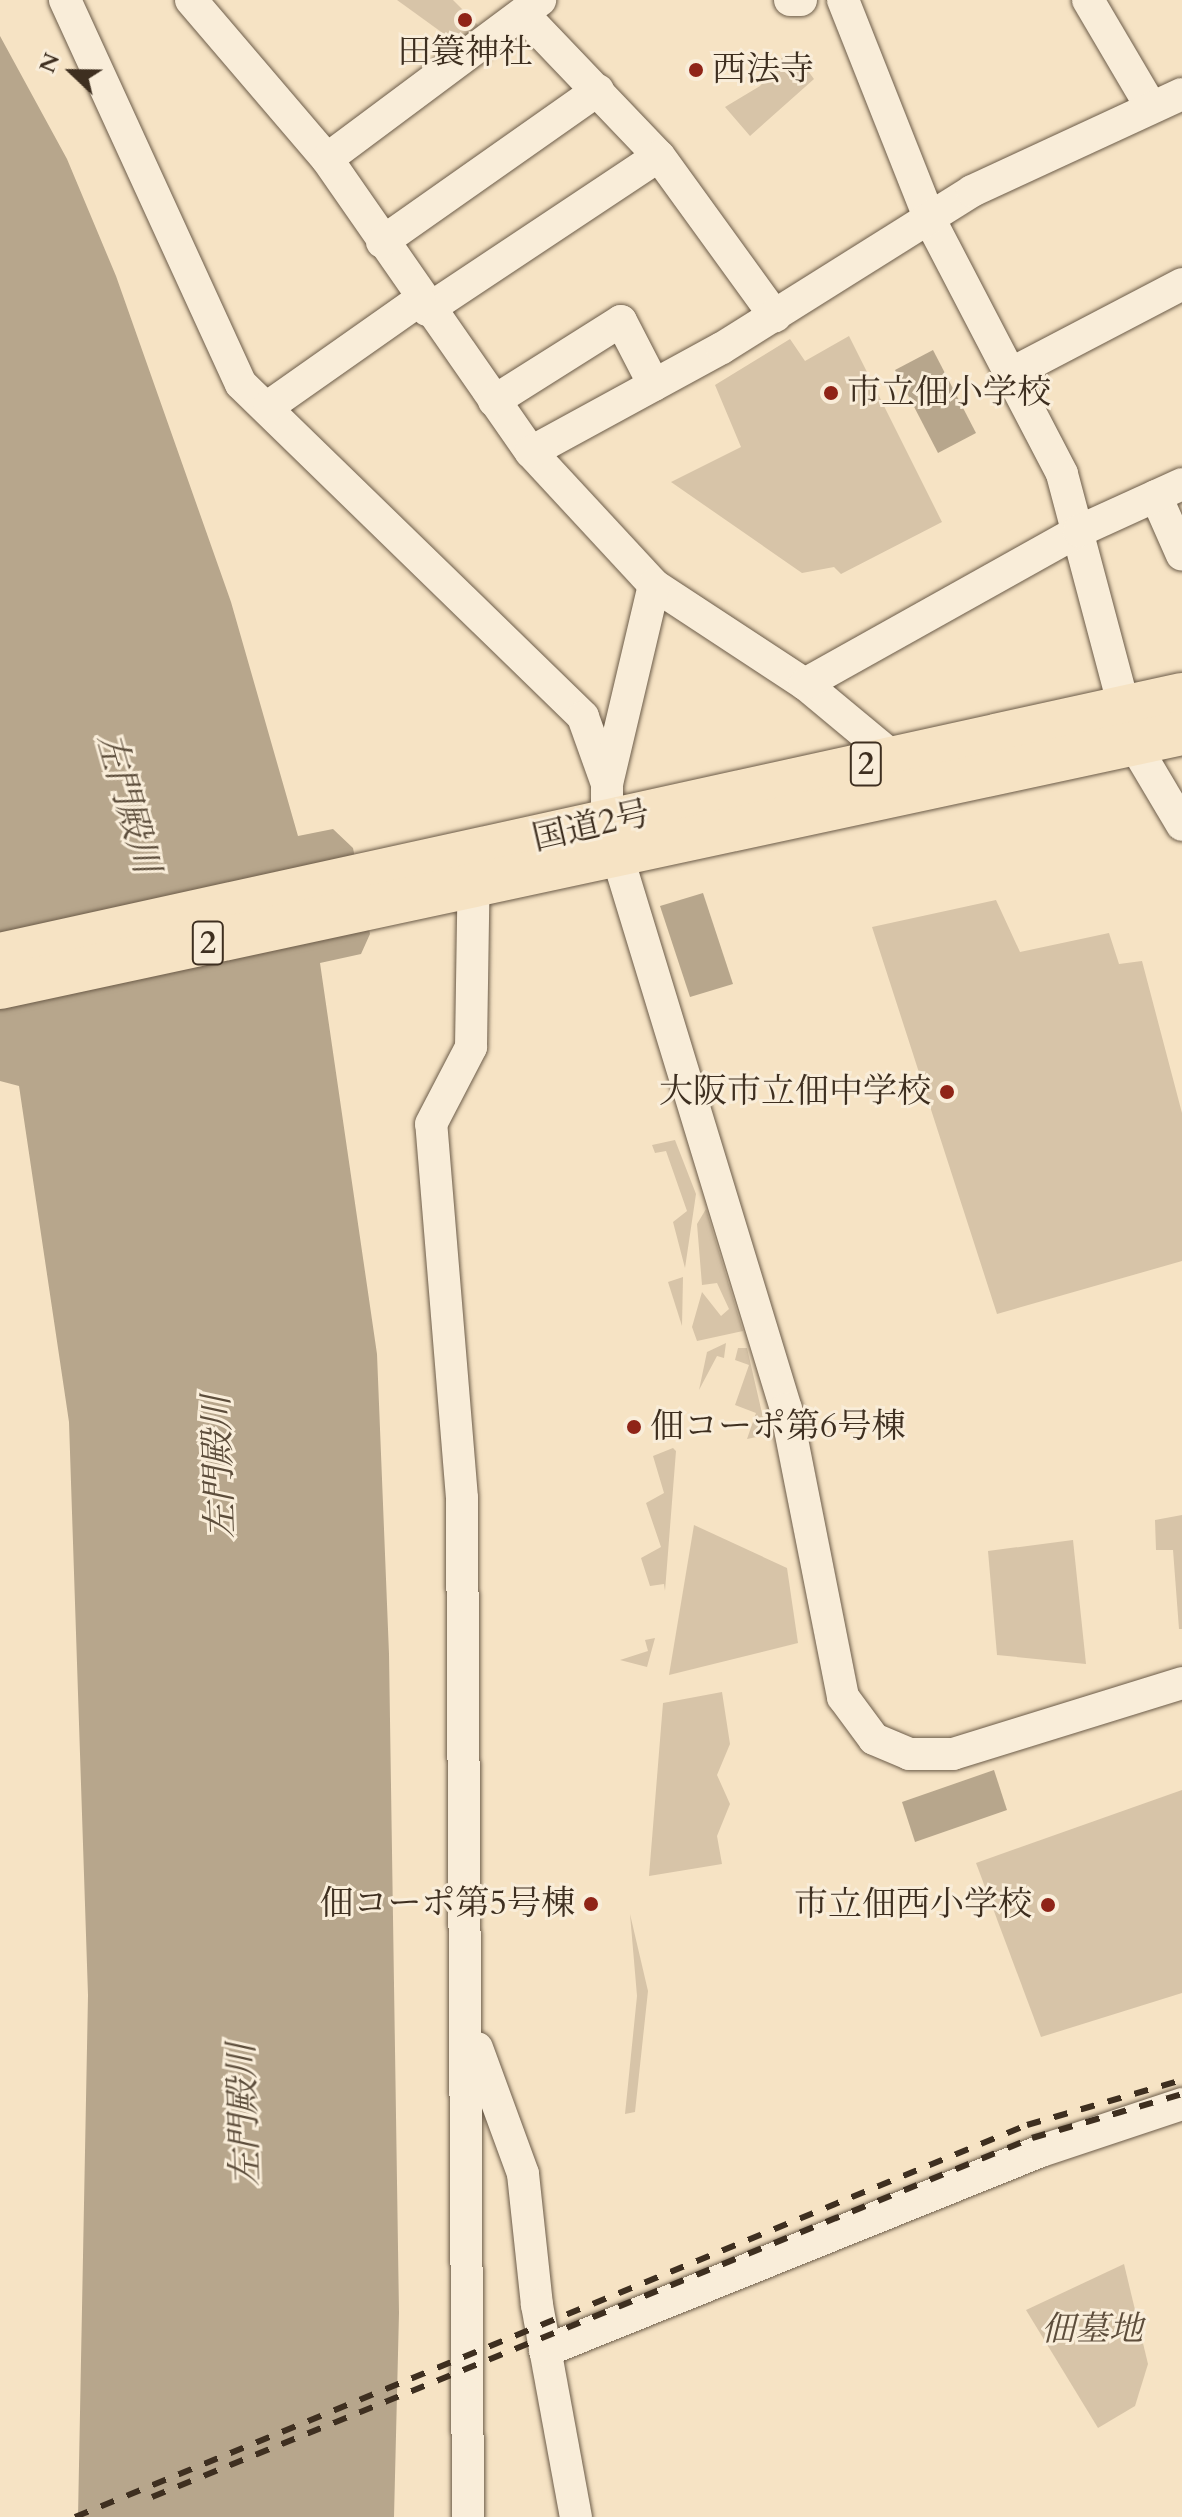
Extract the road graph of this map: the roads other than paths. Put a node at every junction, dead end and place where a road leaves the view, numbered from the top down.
1 (65, 0) edge
2 (191, 0) edge
3 (790, 0) edge
4 (801, 0) edge
5 (843, 0) edge
6 (1088, 0) edge
7 (532, 8) edge
8 (598, 90) junction
9 (1182, 94) edge
10 (1151, 107) junction
11 (659, 156) junction
12 (327, 159) junction
13 (930, 220) junction
14 (382, 242) junction
15 (1182, 284) edge
16 (424, 305) junction
17 (775, 316) junction
18 (1014, 372) junction
19 (654, 385) junction
20 (494, 401) junction
21 (269, 406) junction
22 (531, 452) junction
23 (1169, 490) edge
24 (1079, 531) junction
25 (1182, 555) edge
26 (654, 585) junction
27 (805, 684) junction
28 (1182, 695) edge
29 (1130, 727) junction
30 (1182, 733) edge
31 (894, 758) junction
32 (610, 819) junction
33 (1182, 825) edge
34 (475, 869) junction
35 (412, 882) junction
36 (0, 955) edge
37 (0, 987) edge
38 (1182, 1683) edge
39 (469, 2026) junction
40 (1182, 2104) edge
41 (545, 2351) junction
42 (468, 2517) edge
43 (576, 2517) edge

1 - 21 street
2 - 12 street
3 - 4 street
5 - 13 street
6 - 10 street
7 - 8 street
7 - 12 street
8 - 11 street
8 - 14 street
9 - 10 street
10 - 13 street
11 - 16 street
11 - 17 street
12 - 14 street
13 - 17 street
13 - 18 street
14 - 16 street
15 - 18 street
16 - 20 street
16 - 21 street
17 - 19 street
18 - 24 street
19 - 20 street
19 - 22 street
20 - 22 street
21 - 32 street
22 - 26 street
23 - 24 street
23 - 25 street
24 - 27 street
24 - 29 street
26 - 27 street
26 - 32 street
27 - 31 street
28 - 29 highway, 国道2号 / 2
29 - 30 highway, 国道2号 / 2
29 - 31 highway, 国道2号 / 2
29 - 32 highway, 国道2号 / 2
29 - 33 street
31 - 32 highway, 国道2号 / 2
32 - 34 highway, 国道2号 / 2
32 - 38 street
34 - 35 highway, 国道2号 / 2
34 - 39 street
35 - 36 highway, 国道2号 / 2
35 - 37 highway, 国道2号 / 2
39 - 41 street
39 - 42 street
40 - 41 street
41 - 43 street

